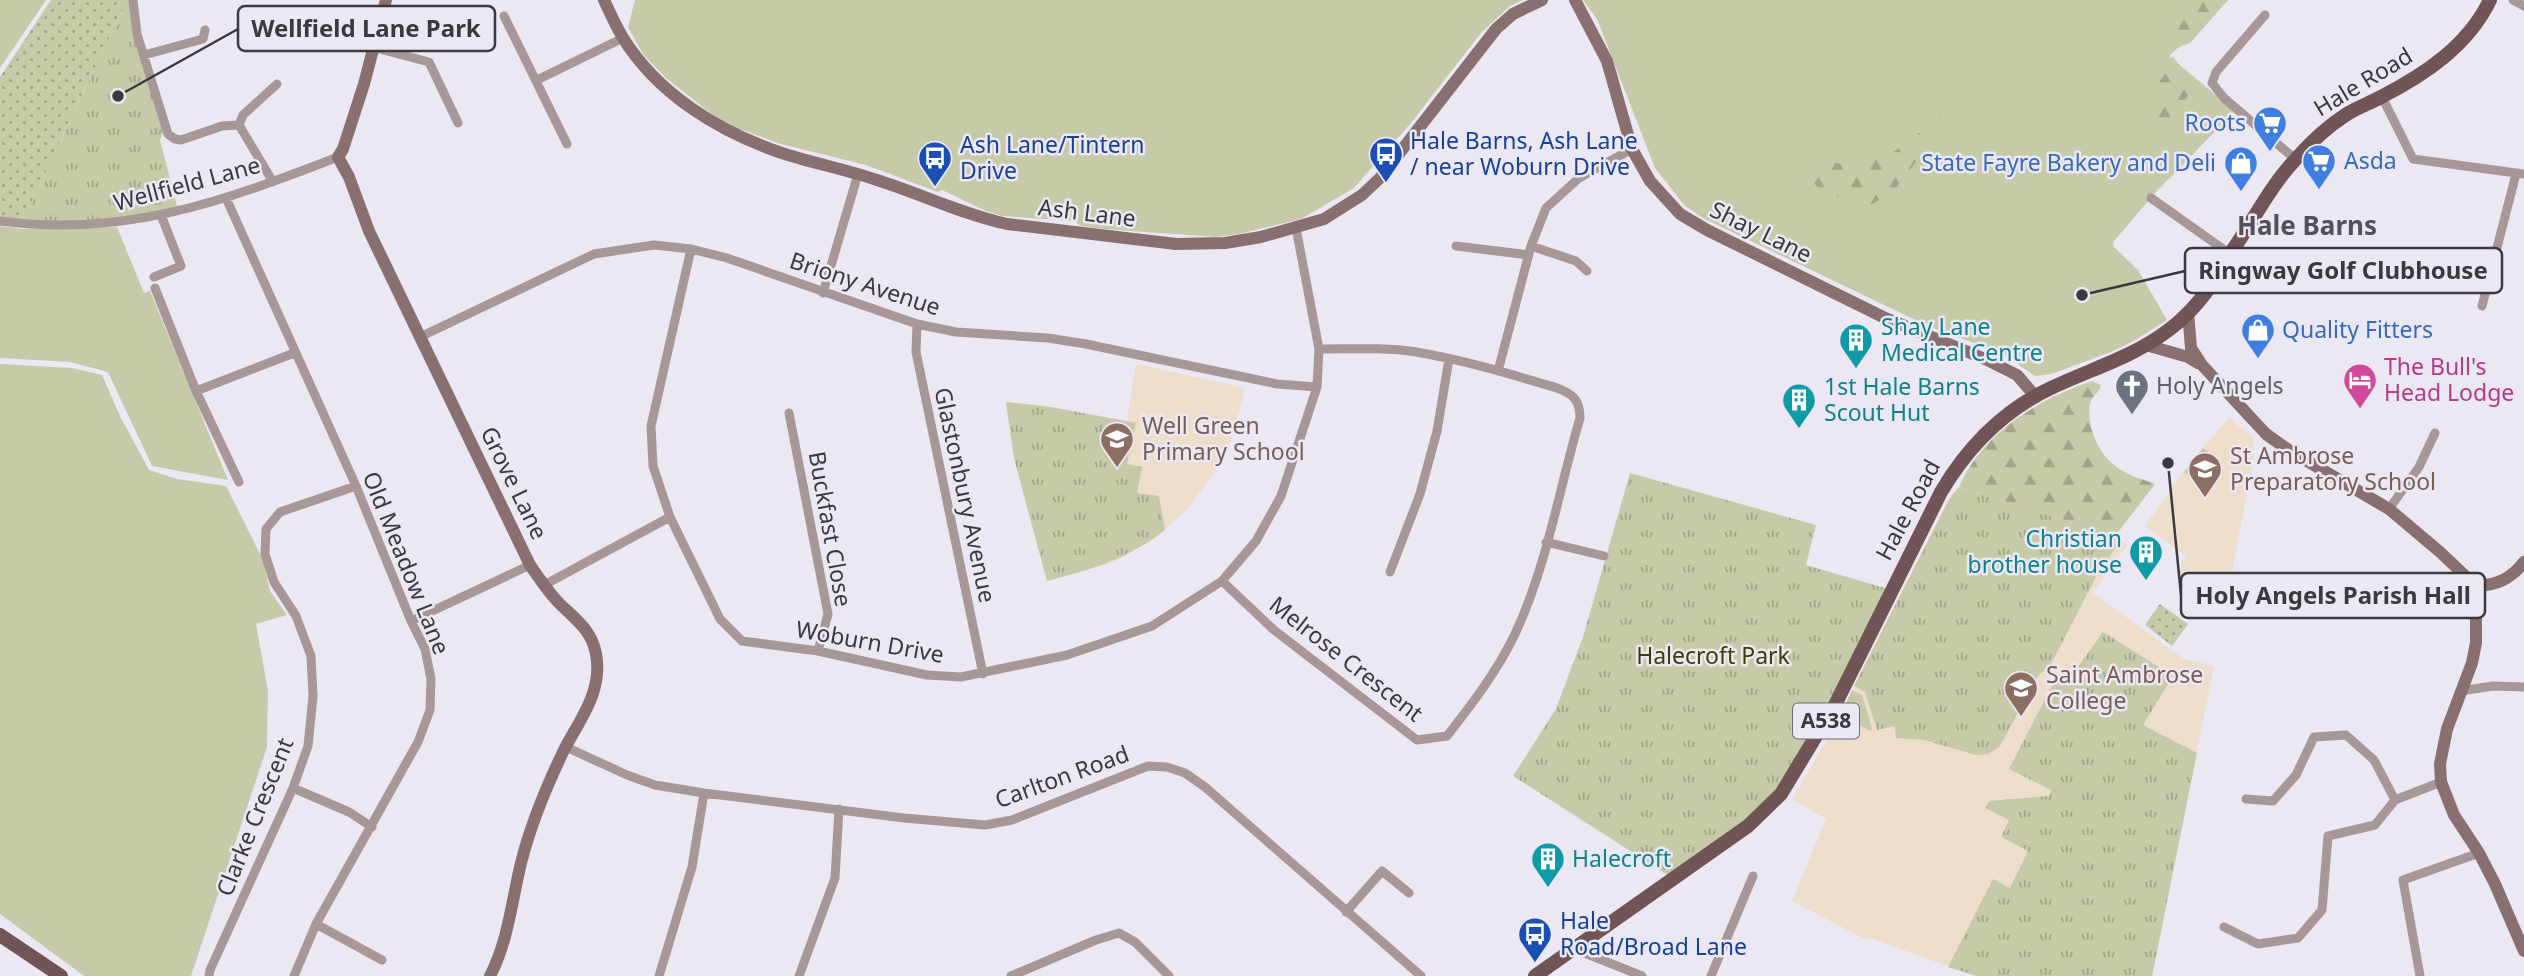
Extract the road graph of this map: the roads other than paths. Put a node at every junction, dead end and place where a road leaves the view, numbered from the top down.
1 (133, 0) edge
2 (386, 0) edge
3 (604, 0) edge
4 (1542, 0) edge
5 (1575, 0) edge
6 (2490, 0) edge
7 (2513, 0) edge
8 (2524, 6) edge
9 (2265, 15) dead end
10 (504, 16) dead end
11 (205, 30) dead end
12 (623, 38) junction
13 (372, 47) junction
14 (144, 55) junction
15 (537, 80) junction
16 (277, 84) dead end
17 (2382, 97) junction
18 (458, 123) dead end
19 (239, 125) junction
20 (568, 144) dead end
21 (1632, 149) junction
22 (338, 157) junction
23 (2295, 159) junction
24 (858, 174) junction
25 (2520, 174) edge
26 (273, 182) junction
27 (226, 198) junction
28 (2151, 198) dead end
29 (161, 215) junction
30 (0, 221) edge
31 (1296, 228) junction
32 (1456, 246) dead end
33 (691, 248) junction
34 (1530, 250) junction
35 (2230, 254) junction
36 (1587, 271) dead end
37 (154, 277) dead end
38 (156, 288) dead end
39 (823, 293) junction
40 (2482, 306) dead end
41 (2188, 312) junction
42 (917, 324) junction
43 (421, 337) junction
44 (2147, 345) junction
45 (1319, 349) junction
46 (294, 353) junction
47 (1449, 359) junction
48 (2202, 365) junction
49 (1498, 371) junction
50 (1317, 387) junction
51 (196, 391) junction
52 (2036, 397) junction
53 (789, 413) dead end
54 (2435, 433) dead end
55 (239, 482) dead end
56 (356, 486) junction
57 (2389, 509) junction
58 (670, 517) junction
59 (1546, 542) junction
60 (1604, 556) dead end
61 (2524, 562) edge
62 (530, 565) junction
63 (1390, 572) dead end
64 (1222, 581) junction
65 (544, 584) junction
66 (2476, 586) junction
67 (411, 621) junction
68 (818, 651) junction
69 (982, 674) junction
70 (2524, 687) edge
71 (2460, 691) junction
72 (566, 747) junction
73 (2441, 782) junction
74 (293, 788) junction
75 (704, 793) junction
76 (2246, 799) dead end
77 (2395, 800) junction
78 (839, 809) junction
79 (372, 827) junction
80 (2479, 853) junction
81 (1753, 876) dead end
82 (1409, 893) dead end
83 (1346, 912) junction
84 (316, 924) junction
85 (2224, 927) dead end
86 (0, 935) edge
87 (1572, 948) junction
88 (2524, 951) edge
89 (382, 960) dead end
90 (61, 976) edge
91 (209, 976) edge
92 (294, 976) edge
93 (490, 976) edge
94 (659, 976) edge
95 (799, 976) edge
96 (1011, 976) edge
97 (1169, 976) edge
98 (1421, 976) edge
99 (1535, 976) edge
100 (1642, 976) edge
101 (1711, 976) edge
102 (2420, 976) edge

1 - 14 street
2 - 13 street
3 - 12 street, Ash Lane
4 - 31 street, Ash Lane
5 - 21 street, Shay Lane
6 - 17 main road, Hale Road
7 - 8 street
9 - 23 street
10 - 15 street
11 - 14 street
12 - 15 street
12 - 24 street, Ash Lane
13 - 18 street
13 - 22 street
14 - 19 street
15 - 20 street
16 - 19 street
17 - 23 main road, Hale Road
17 - 25 street
19 - 26 street
21 - 34 street
21 - 52 street, Shay Lane
22 - 26 street, Wellfield Lane
22 - 43 street, Grove Lane
23 - 35 main road, Hale Road
24 - 31 street, Ash Lane
24 - 39 street
25 - 40 street
26 - 27 street, Wellfield Lane
27 - 29 street, Wellfield Lane
27 - 46 street, Old Meadow Lane
28 - 35 street
29 - 30 street, Wellfield Lane
29 - 37 street
31 - 45 street, Woburn Drive
32 - 34 street
33 - 39 street, Briony Avenue
33 - 43 street, Briony Avenue
33 - 58 street, Woburn Drive
34 - 36 street
34 - 49 street
35 - 41 main road, Hale Road
38 - 51 street
39 - 42 street, Briony Avenue
41 - 44 main road, Hale Road
41 - 48 street
42 - 50 street, Briony Avenue
42 - 69 street, Glastonbury Avenue
43 - 62 street, Grove Lane
44 - 48 street
44 - 52 main road, Hale Road / A538
45 - 47 street, Melrose Crescent
45 - 50 street, Woburn Drive
46 - 51 street
46 - 56 street, Old Meadow Lane
47 - 49 street, Melrose Crescent
47 - 63 street
48 - 57 street
49 - 59 street, Melrose Crescent
50 - 64 street, Woburn Drive
51 - 55 street
52 - 87 main road, Hale Road / A538
53 - 68 street, Buckfast Close
54 - 57 street
56 - 67 street, Old Meadow Lane
56 - 74 street, Clarke Crescent
57 - 66 street
58 - 65 street
58 - 68 street, Woburn Drive
59 - 60 street
59 - 64 street, Melrose Crescent
61 - 66 street
62 - 65 street, Grove Lane
62 - 67 street
64 - 69 street, Woburn Drive
65 - 72 street, Grove Lane
66 - 71 street
67 - 79 street, Old Meadow Lane
68 - 69 street, Woburn Drive
70 - 71 street
71 - 73 street
72 - 75 street, Carlton Road
72 - 93 street, Grove Lane
73 - 77 street
73 - 80 street
74 - 79 street
74 - 91 street, Clarke Crescent
75 - 78 street, Carlton Road
75 - 94 street
76 - 77 street
77 - 85 street
78 - 83 street, Carlton Road
78 - 95 street
79 - 84 street, Old Meadow Lane
80 - 88 street
80 - 102 street
81 - 101 street
82 - 83 street
83 - 98 street, Carlton Road
84 - 89 street
84 - 92 street, Old Meadow Lane
86 - 90 main road
87 - 99 main road, Hale Road / A538
87 - 100 street
96 - 97 street

